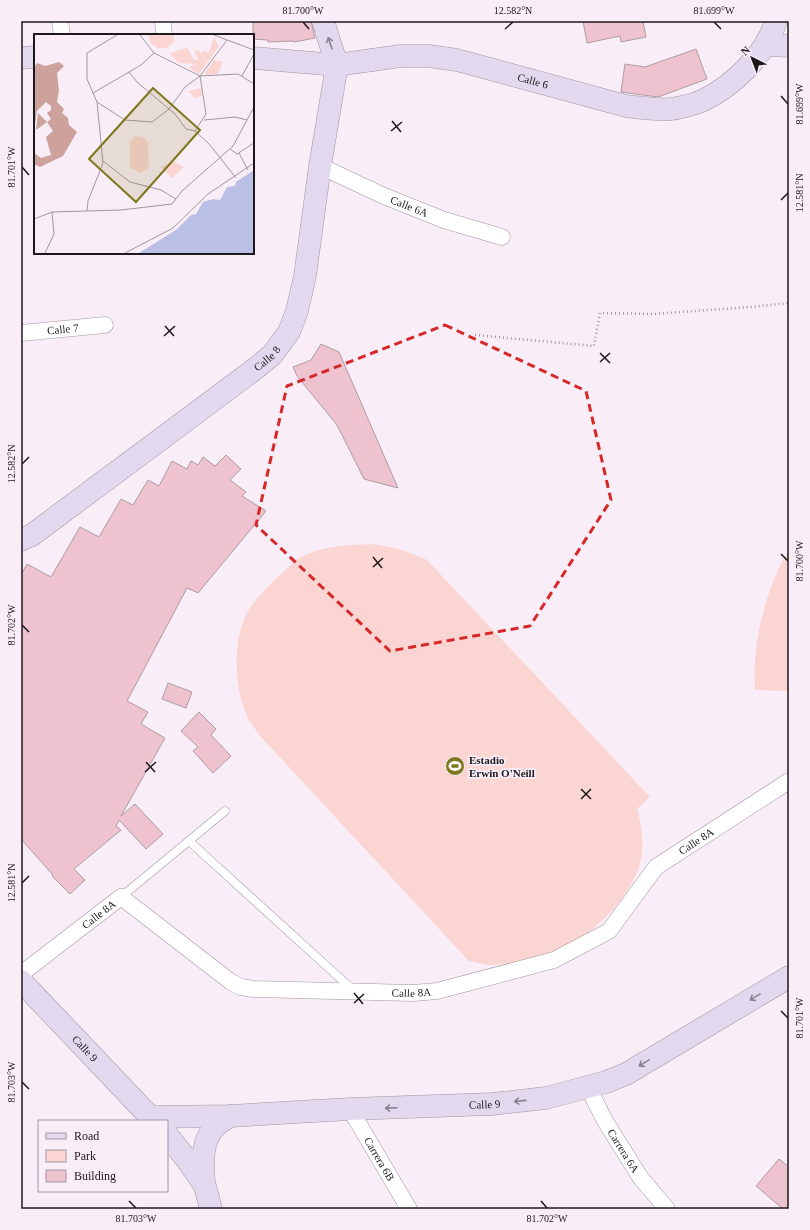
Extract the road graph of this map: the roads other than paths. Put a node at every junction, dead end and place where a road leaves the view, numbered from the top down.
1 (60, 21) edge
2 (163, 21) edge
3 (323, 21) edge
4 (776, 21) edge
5 (62, 34) edge
6 (164, 34) edge
7 (766, 45) junction
8 (789, 46) edge
9 (34, 57) edge
10 (21, 58) edge
11 (254, 58) edge
12 (337, 65) junction
13 (320, 166) junction
14 (502, 236) dead end
15 (105, 324) dead end
16 (21, 333) edge
17 (21, 540) edge
18 (789, 781) edge
19 (225, 811) dead end
20 (189, 841) junction
21 (121, 897) junction
22 (21, 974) edge
23 (789, 977) edge
24 (21, 981) edge
25 (354, 992) junction
26 (588, 1087) junction
27 (350, 1109) junction
28 (230, 1116) junction
29 (152, 1119) edge
30 (168, 1136) edge
31 (204, 1186) junction
32 (211, 1209) edge
33 (409, 1209) edge
34 (668, 1209) edge

1 - 5 street
2 - 6 street
12 -> 3 street
4 - 7 street, Calle 6
7 - 8 street
7 - 12 street, Calle 6
9 - 10 street
11 - 12 street, Calle 6
12 - 13 street, Calle 8
13 - 14 street, Calle 6A
13 - 17 street, Calle 8
15 - 16 street, Calle 7
18 - 25 street, Calle 8A
19 - 20 lane
20 - 21 lane
20 - 25 lane
21 - 22 street, Calle 8A
21 - 25 street, Calle 8A
23 -> 26 street, Calle 9
24 - 29 street, Calle 9
26 -> 27 street, Calle 9
26 - 34 street, Carrera 6A
27 - 28 street, Calle 9
27 - 33 street, Carrera 6B
28 - 29 street, Calle 9
28 - 31 street
30 - 31 street
31 - 32 street

